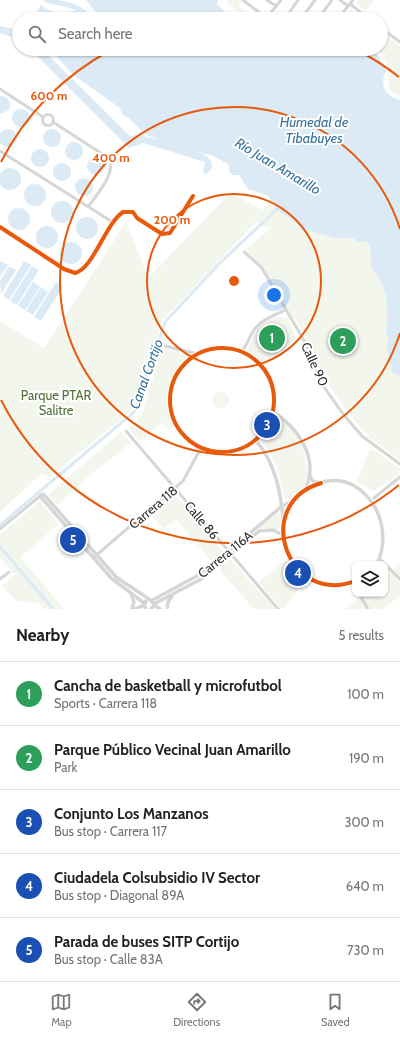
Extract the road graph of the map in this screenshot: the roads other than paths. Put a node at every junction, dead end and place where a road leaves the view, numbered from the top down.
1 (243, 0) edge
2 (267, 0) edge
3 (281, 0) edge
4 (298, 0) edge
5 (315, 0) edge
6 (332, 0) edge
7 (340, 0) edge
8 (354, 0) edge
9 (349, 5) junction
10 (276, 6) junction
11 (258, 12) edge
12 (272, 12) edge
13 (290, 12) edge
14 (306, 12) edge
15 (323, 12) edge
16 (344, 12) edge
17 (359, 12) edge
18 (388, 33) edge
19 (400, 42) edge
20 (0, 89) edge
21 (43, 117) junction
22 (52, 122) junction
23 (0, 151) edge
24 (193, 196) dead end
25 (88, 206) junction
26 (114, 223) junction
27 (0, 227) edge
28 (244, 252) dead end
29 (285, 310) junction
30 (164, 346) dead end
31 (240, 352) junction
32 (198, 354) junction
33 (273, 412) junction
34 (126, 431) dead end
35 (255, 440) junction
36 (201, 448) junction
37 (400, 464) edge
38 (309, 474) junction
39 (400, 477) edge
40 (321, 483) junction
41 (176, 488) junction
42 (305, 490) junction
43 (40, 496) joint
44 (374, 498) junction
45 (294, 501) junction
46 (282, 506) junction
47 (381, 508) dead end
48 (288, 510) junction
49 (283, 526) junction
50 (0, 529) edge
51 (387, 534) dead end
52 (283, 535) junction
53 (230, 553) junction
54 (95, 557) junction
55 (380, 559) edge
56 (388, 567) edge
57 (9, 572) dead end
58 (0, 579) edge
59 (400, 579) edge
60 (352, 581) edge
61 (130, 593) junction
62 (175, 594) junction
63 (361, 597) edge
64 (152, 605) edge
65 (145, 607) edge
66 (132, 609) edge
67 (135, 609) edge
68 (160, 609) edge
69 (167, 609) edge
70 (278, 609) edge
71 (368, 609) edge

1 - 11 street
2 - 10 street
3 - 10 street
4 - 13 street
5 - 14 street
6 - 15 street
7 - 9 street
8 - 9 street
9 - 16 street
9 - 17 street
10 - 12 street
18 - 19 street
20 - 21 street
21 - 22 street
21 - 22 street
22 - 25 street
23 - 25 street
24 - 26 street
25 - 26 street
26 - 27 street
28 - 29 street, Calle 90
29 - 31 street
29 - 37 street, Calle 90
30 - 32 street
31 - 32 street
31 - 33 street
32 - 36 street
33 - 35 street
33 - 38 street
34 - 41 street, Calle 86
35 - 36 street
35 - 46 street
36 - 41 street, Carrera 118
38 - 40 street
38 - 42 street
39 - 44 street
40 - 42 street
40 - 44 street
41 - 53 street, Calle 86
41 - 54 street, Carrera 118
42 - 45 street
43 - 50 street
43 - 54 street
44 - 47 street
45 - 46 street, Carrera 116A
45 - 48 street
46 - 48 street
46 - 49 street
46 - 53 street, Carrera 116A
48 - 49 street
49 - 52 street
51 - 55 street
52 - 53 street, Carrera 116A
52 - 60 street
53 - 62 street, Carrera 116A
53 - 64 street, Carrera 116A
53 - 70 street, Calle 86
54 - 61 street
54 - 64 street
56 - 59 street
57 - 58 street
61 - 65 street
61 - 66 street
62 - 64 street, Carrera 116A
62 - 69 street
63 - 71 street
64 - 65 street
64 - 68 street
65 - 67 street

